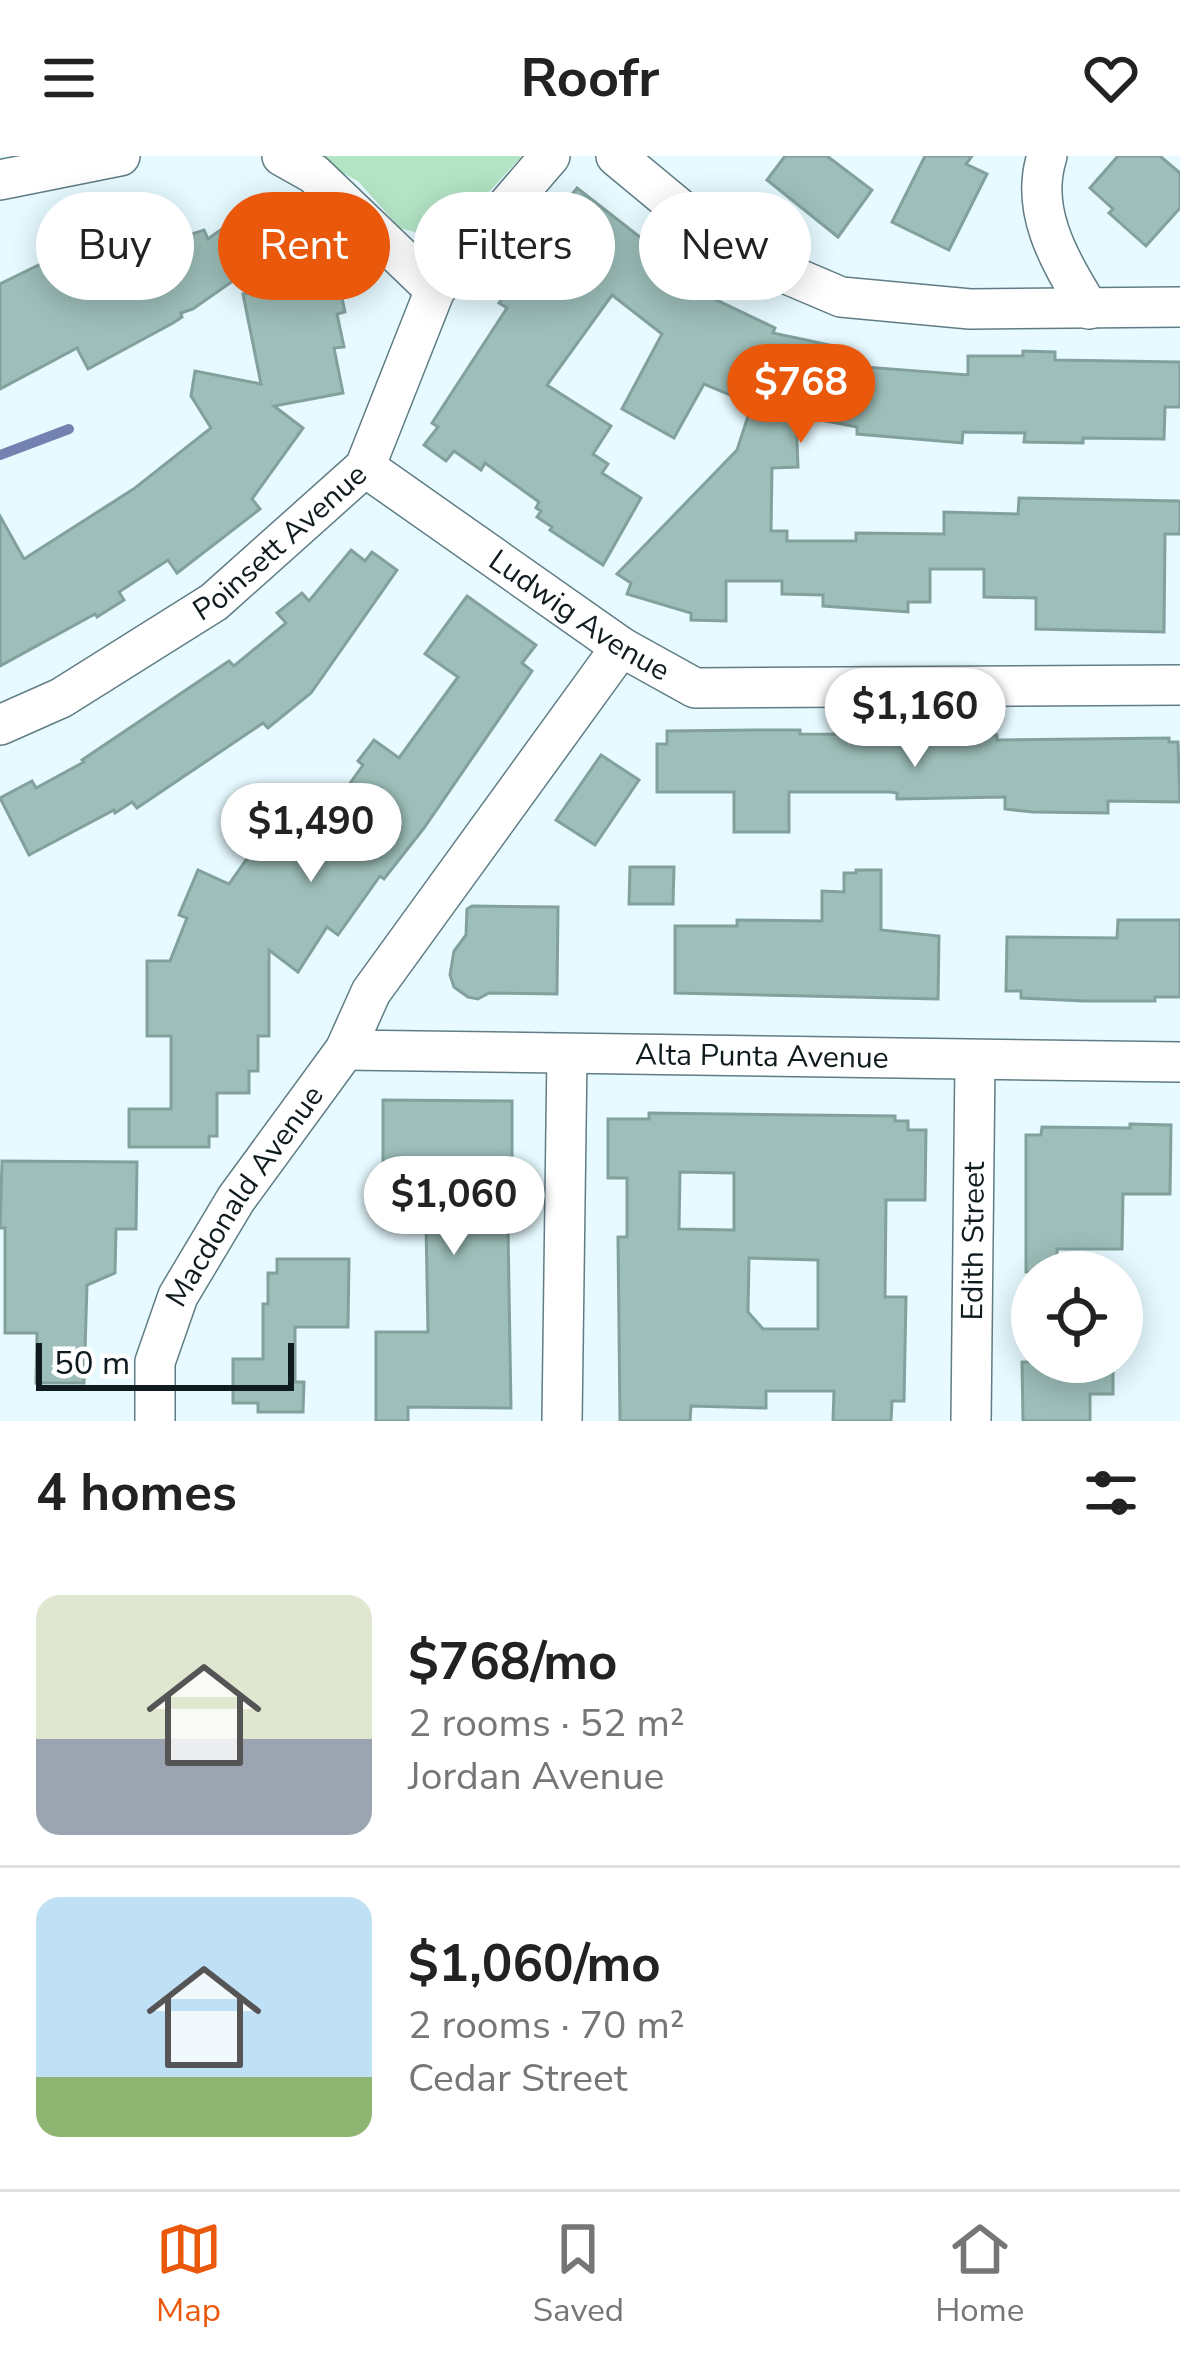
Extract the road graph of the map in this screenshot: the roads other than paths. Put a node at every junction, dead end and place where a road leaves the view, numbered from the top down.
1 (120, 156) edge
2 (281, 156) edge
3 (550, 156) edge
4 (616, 156) edge
5 (1047, 156) edge
6 (0, 180) edge
7 (519, 192) edge
8 (414, 271) edge
9 (430, 300) edge
10 (1180, 307) edge
11 (1089, 309) junction
12 (365, 467) junction
13 (621, 647) junction
14 (1180, 686) edge
15 (0, 725) edge
16 (345, 1050) junction
17 (567, 1054) junction
18 (975, 1060) junction
19 (1180, 1062) edge
20 (155, 1421) edge
21 (562, 1421) edge
22 (971, 1421) edge

1 - 6 street
2 - 8 street
3 - 7 street, Poinsett Avenue
4 - 11 street
5 - 11 street
9 - 12 street, Poinsett Avenue
10 - 11 street
12 - 13 street, Ludwig Avenue
12 - 15 street, Poinsett Avenue
13 - 14 street, Ludwig Avenue
13 - 16 street
16 - 17 street, Alta Punta Avenue
16 - 20 street, Macdonald Avenue
17 - 18 street, Alta Punta Avenue
17 - 21 street
18 - 19 street, Alta Punta Avenue
18 - 22 street, Edith Street

